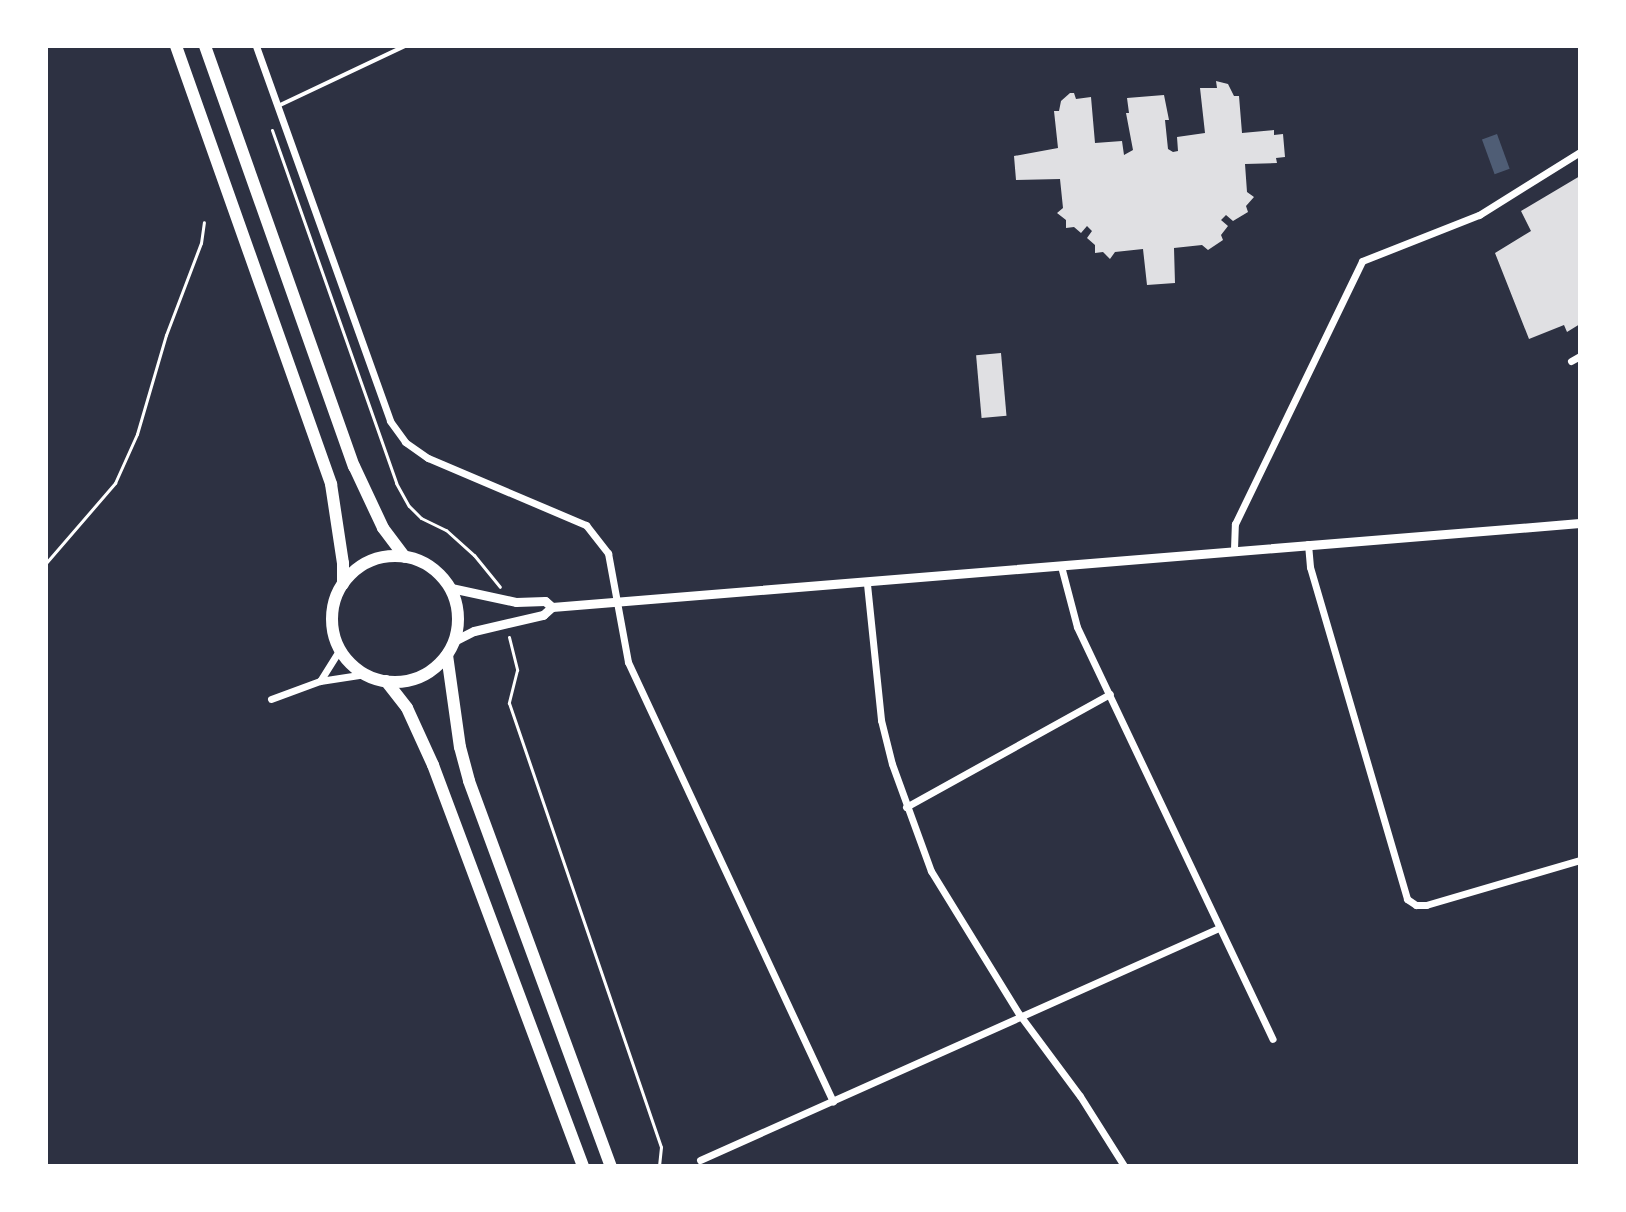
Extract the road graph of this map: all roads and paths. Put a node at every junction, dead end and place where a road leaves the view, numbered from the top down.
1 (176, 46) edge
2 (205, 46) edge
3 (256, 46) edge
4 (405, 46) edge
5 (278, 106) junction
6 (1580, 152) edge
7 (204, 222) dead end
8 (1580, 356) edge
9 (1571, 361) dead end
10 (1580, 523) edge
11 (1308, 544) junction
12 (1234, 549) junction
13 (405, 557) junction
14 (46, 563) edge
15 (1061, 566) junction
16 (343, 584) junction
17 (867, 584) junction
18 (451, 588) junction
19 (619, 602) junction
20 (552, 607) junction
21 (454, 641) junction
22 (340, 649) junction
23 (447, 655) junction
24 (365, 674) junction
25 (320, 681) junction
26 (386, 681) junction
27 (1110, 694) junction
28 (271, 699) dead end
29 (906, 807) junction
30 (1580, 860) edge
31 (1219, 928) junction
32 (1019, 1014) junction
33 (1273, 1039) dead end
34 (833, 1101) junction
35 (700, 1160) dead end
36 (583, 1166) edge
37 (611, 1166) edge
38 (1124, 1166) edge

1 - 16 main road
2 - 13 main road
3 - 5 street
4 - 5 lane
5 - 19 street
6 - 12 street
7 - 14 path
8 - 9 street
10 - 11 street
11 - 12 street
11 - 30 street
12 - 15 street
13 - 16 main road
13 - 18 main road
15 - 17 street
15 - 27 street
16 - 22 main road
17 - 19 street
17 - 29 street
18 - 20 street
18 - 21 main road
19 - 20 street
19 - 34 street
20 - 21 street
21 - 23 main road
22 - 24 main road
22 - 25 street
23 - 26 main road
23 - 37 main road
24 - 25 street
24 - 26 main road
25 - 28 street
26 - 36 main road
27 - 29 street
27 - 31 street
29 - 32 street
31 - 32 street
31 - 33 street
32 - 34 street
32 - 38 street
34 - 35 street

